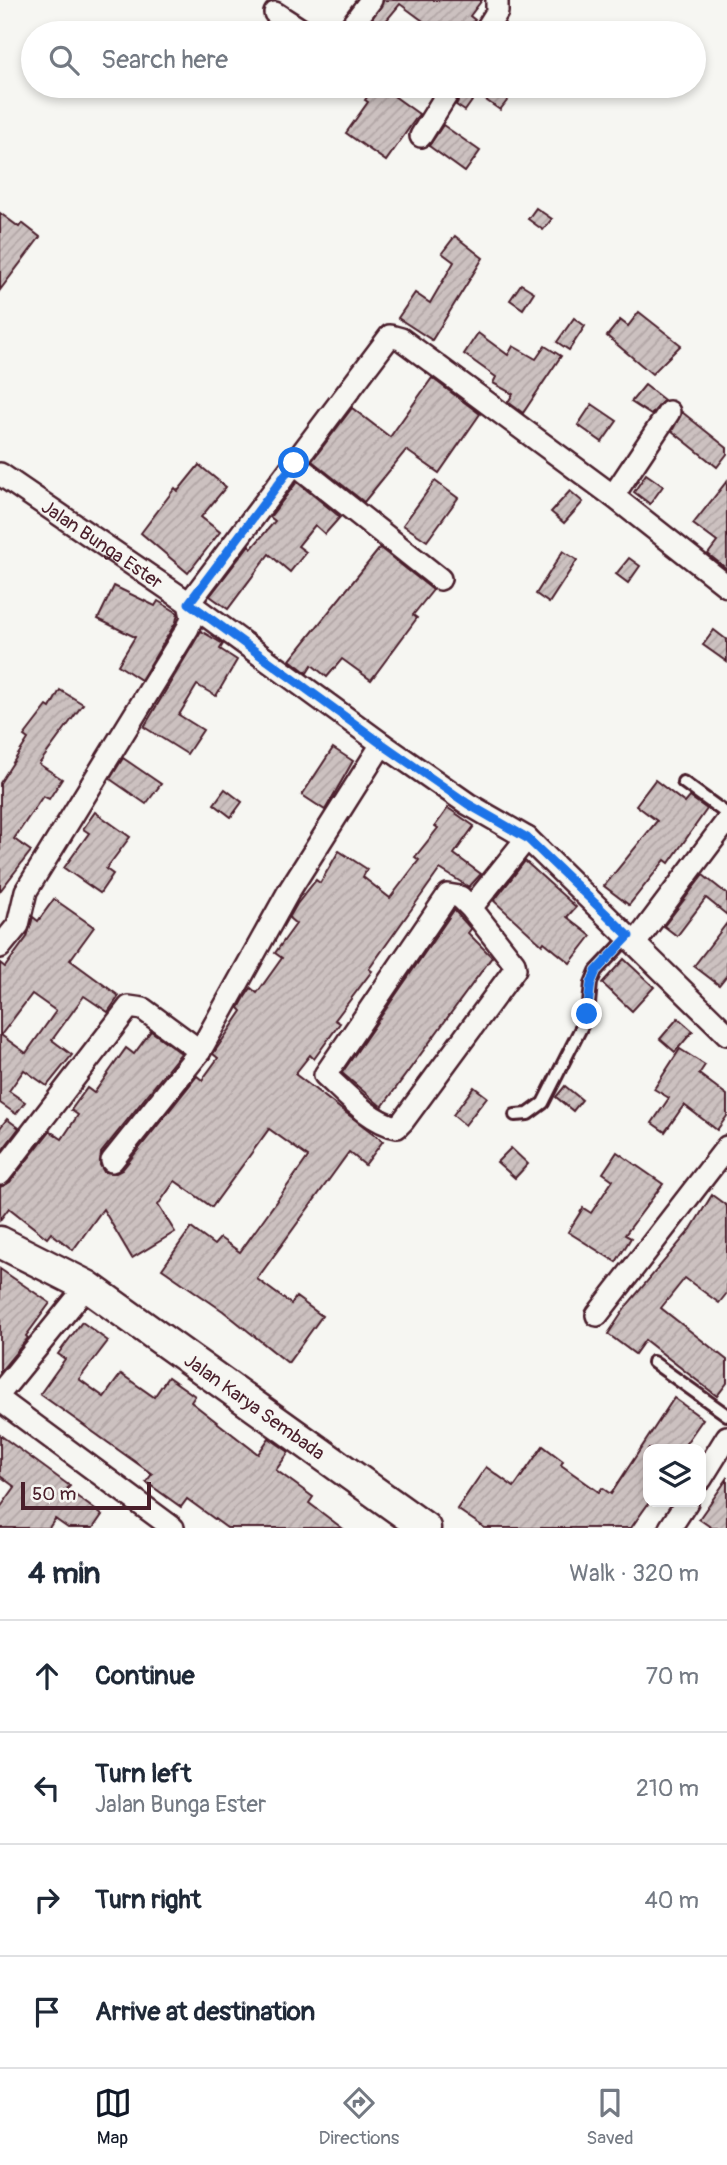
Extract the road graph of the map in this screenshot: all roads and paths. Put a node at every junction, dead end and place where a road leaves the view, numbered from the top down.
1 (371, 0) edge
2 (497, 0) edge
3 (275, 13) dead end
4 (287, 21) edge
5 (355, 21) edge
6 (491, 21) edge
7 (445, 98) edge
8 (421, 136) dead end
9 (669, 412) dead end
10 (294, 463) junction
11 (0, 474) edge
12 (613, 496) junction
13 (440, 579) dead end
14 (727, 586) edge
15 (189, 603) junction
16 (382, 744) junction
17 (683, 782) dead end
18 (727, 814) edge
19 (727, 821) edge
20 (527, 838) junction
21 (471, 908) junction
22 (633, 939) junction
23 (0, 947) edge
24 (727, 1034) edge
25 (200, 1051) junction
26 (515, 1115) dead end
27 (727, 1147) edge
28 (112, 1161) dead end
29 (0, 1174) edge
30 (0, 1242) edge
31 (87, 1286) junction
32 (597, 1315) dead end
33 (653, 1362) dead end
34 (0, 1393) edge
35 (0, 1400) edge
36 (727, 1415) edge
37 (727, 1437) edge
38 (706, 1471) edge
39 (684, 1507) edge
40 (173, 1528) edge
41 (425, 1528) edge
42 (670, 1528) edge

1 - 5 street
2 - 6 street
3 - 4 street
7 - 8 street
9 - 12 street
10 - 12 street
10 - 13 street
10 - 15 street
11 - 15 street, Jalan Bunga Ester
12 - 14 street
15 - 16 street, Jalan Bunga Ester
15 - 23 street
16 - 20 street, Jalan Bunga Ester
16 - 25 street
17 - 18 lane
19 - 22 street
20 - 21 street
20 - 22 street, Jalan Bunga Ester
21 - 21 street
22 - 24 street, Jalan Bunga Ester
22 - 26 lane
25 - 28 street
25 - 29 street
27 - 32 street
30 - 31 street, Jalan Karya Sembada
31 - 34 street
31 - 41 street, Jalan Karya Sembada
33 - 36 lane
35 - 40 street
37 - 38 street
39 - 42 street

